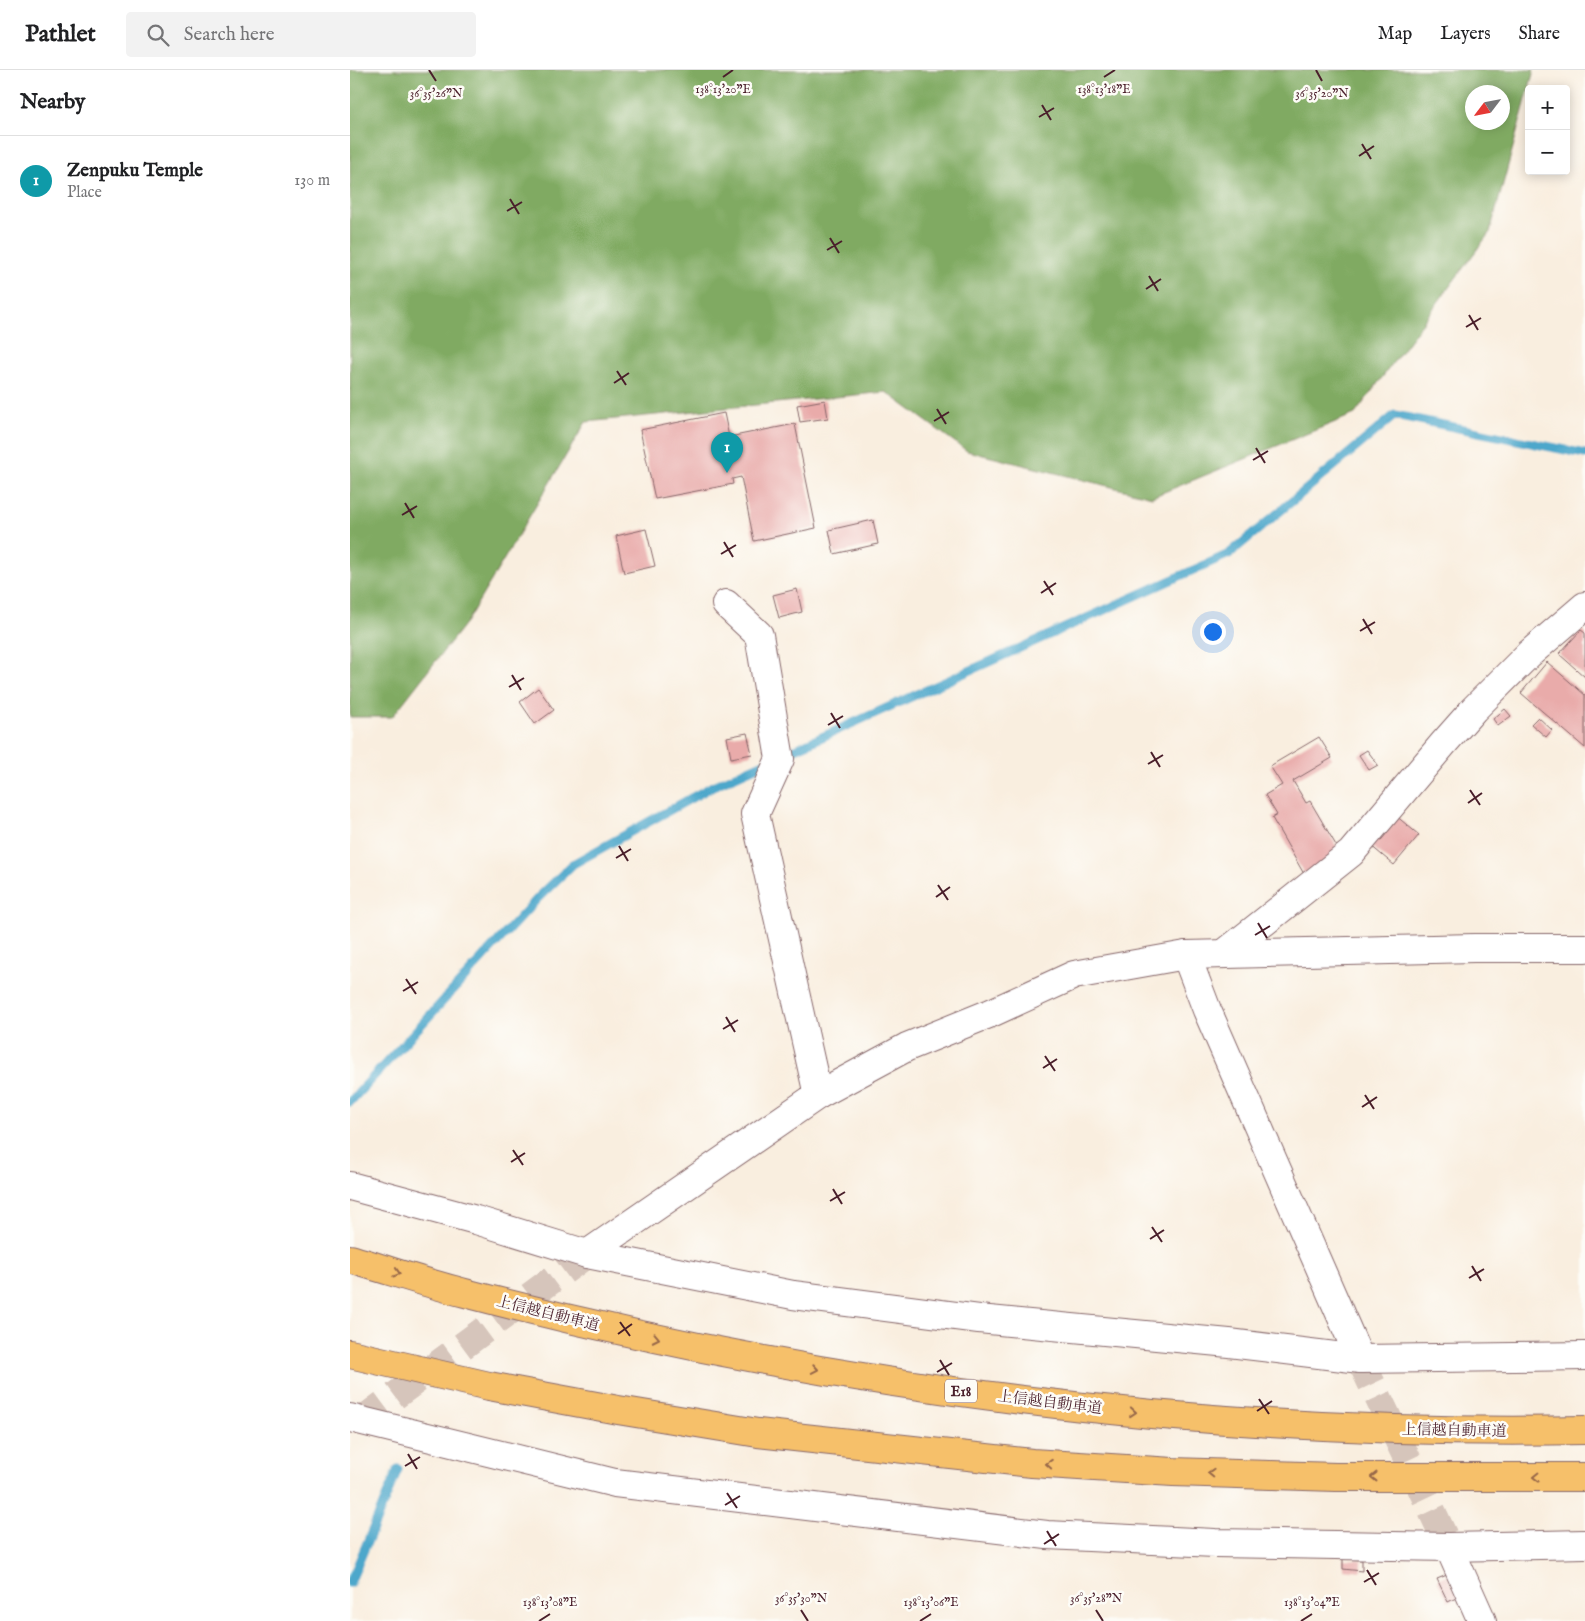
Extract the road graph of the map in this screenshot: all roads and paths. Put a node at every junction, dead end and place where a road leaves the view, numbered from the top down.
1 (726, 604) dead end
2 (1585, 606) edge
3 (1585, 948) edge
4 (1225, 953) junction
5 (1186, 955) junction
6 (818, 1095) junction
7 (350, 1186) edge
8 (587, 1254) junction
9 (350, 1259) edge
10 (350, 1354) edge
11 (1585, 1356) edge
12 (1360, 1358) junction
13 (354, 1422) edge
14 (1585, 1430) edge
15 (1585, 1477) edge
16 (1585, 1544) edge
17 (1449, 1547) junction
18 (1482, 1621) edge

1 - 6 street
2 - 4 street
3 - 4 street
4 - 5 street
5 - 6 street
5 - 12 street
6 - 8 street
7 - 8 street
8 - 12 street
9 -> 14 highway, 上信越自動車道 / E18
15 -> 10 highway
11 - 12 street
13 - 17 street
16 - 17 street
17 - 18 street

